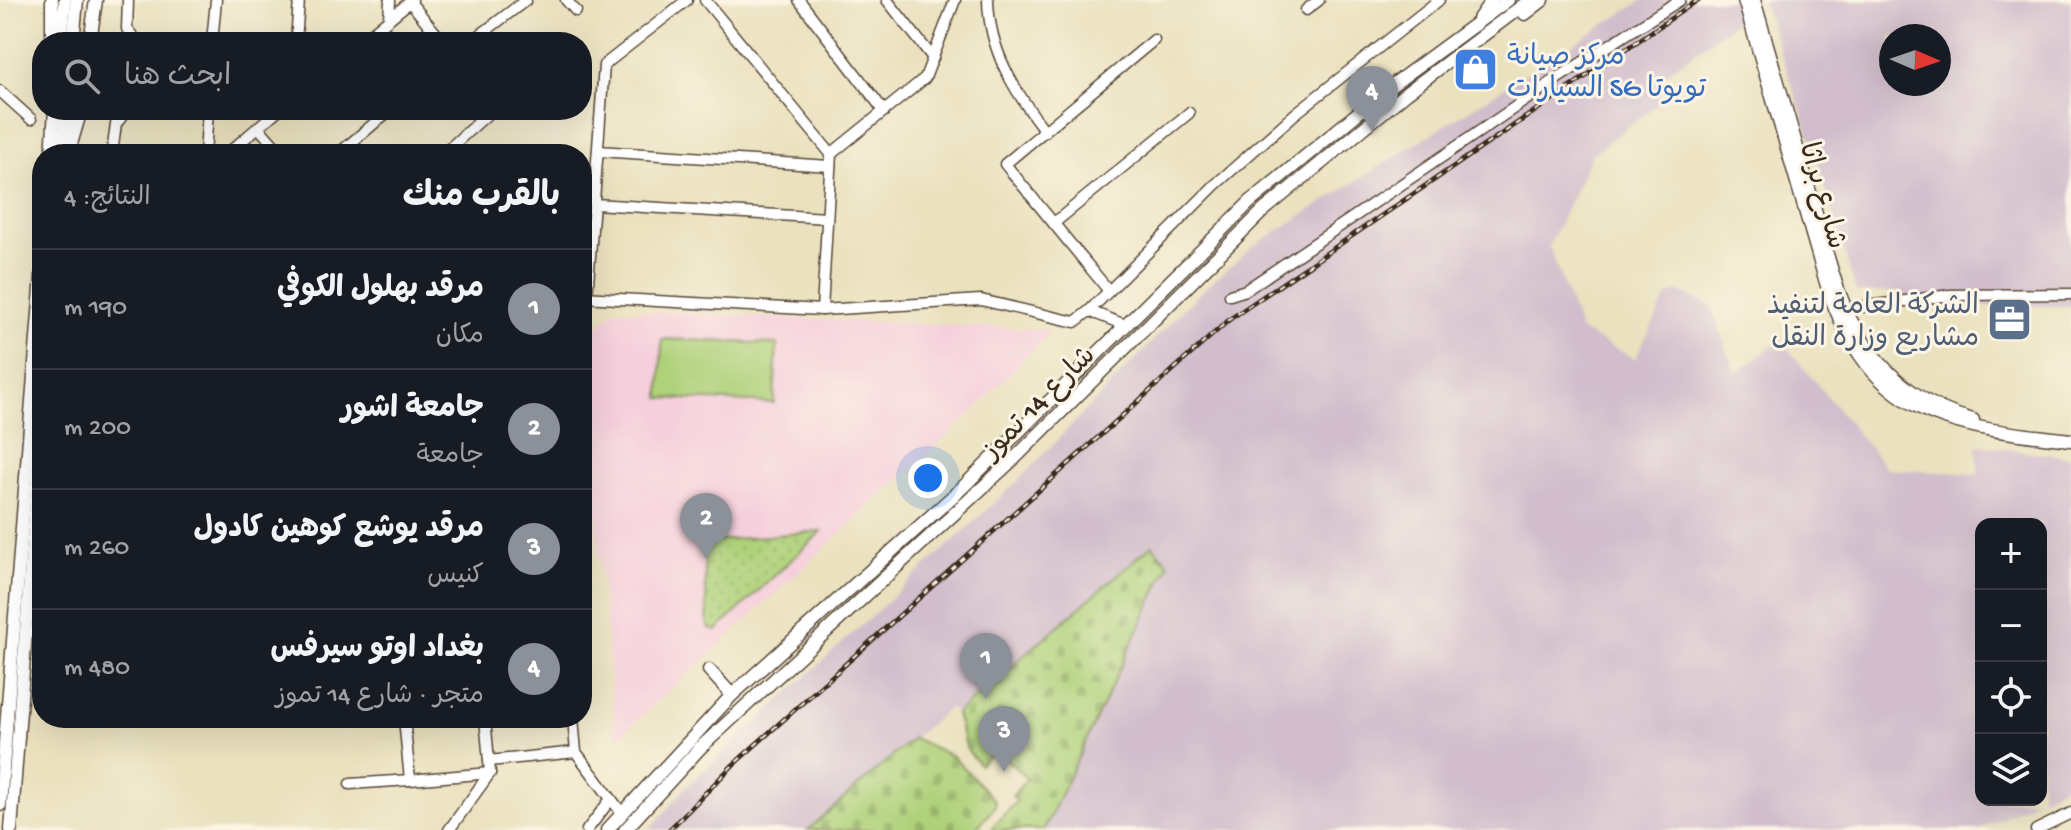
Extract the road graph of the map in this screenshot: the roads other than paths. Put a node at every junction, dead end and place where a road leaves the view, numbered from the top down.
1 (96, 0) edge
2 (128, 0) edge
3 (216, 0) edge
4 (299, 0) edge
5 (390, 0) edge
6 (526, 0) edge
7 (566, 0) edge
8 (687, 0) edge
9 (705, 0) edge
10 (799, 0) edge
11 (887, 0) edge
12 (955, 0) edge
13 (988, 0) edge
14 (1319, 0) edge
15 (1439, 0) edge
16 (1508, 0) edge
17 (1530, 0) edge
18 (1543, 0) edge
19 (1680, 0) edge
20 (1744, 0) edge
21 (1754, 0) edge
22 (411, 1) edge
23 (64, 3) edge
24 (1306, 10) dead end
25 (576, 11) dead end
26 (1493, 12) edge
27 (389, 19) junction
28 (1480, 30) junction
29 (55, 32) edge
30 (62, 32) edge
31 (71, 32) edge
32 (91, 32) edge
33 (131, 32) edge
34 (213, 32) edge
35 (297, 32) edge
36 (373, 32) edge
37 (435, 32) edge
38 (484, 32) edge
39 (1154, 40) dead end
40 (933, 58) junction
41 (0, 91) edge
42 (884, 111) junction
43 (1189, 113) dead end
44 (31, 119) dead end
45 (54, 120) edge
46 (67, 120) edge
47 (78, 120) edge
48 (119, 120) edge
49 (207, 120) edge
50 (266, 120) edge
51 (378, 120) edge
52 (481, 120) edge
53 (258, 127) junction
54 (1045, 131) junction
55 (53, 144) edge
56 (66, 144) edge
57 (69, 144) edge
58 (113, 144) edge
59 (206, 144) edge
60 (238, 144) edge
61 (273, 144) edge
62 (350, 144) edge
63 (454, 144) edge
64 (598, 151) junction
65 (830, 160) junction
66 (594, 204) junction
67 (827, 218) junction
68 (1054, 223) junction
69 (592, 225) edge
70 (1109, 291) junction
71 (2071, 294) edge
72 (1230, 295) dead end
73 (592, 297) edge
74 (1846, 309) junction
75 (822, 310) junction
76 (1089, 311) junction
77 (1125, 325) junction
78 (32, 401) edge
79 (2071, 432) edge
80 (2071, 440) edge
81 (32, 552) edge
82 (709, 670) dead end
83 (732, 695) junction
84 (405, 728) edge
85 (486, 728) edge
86 (574, 728) edge
87 (576, 752) junction
88 (489, 767) junction
89 (410, 780) junction
90 (350, 784) dead end
91 (611, 799) junction
92 (0, 805) edge
93 (621, 812) junction
94 (2071, 813) edge
95 (11, 830) edge
96 (449, 830) edge
97 (587, 830) edge
98 (607, 830) edge
99 (625, 830) edge
100 (2036, 830) edge

1 - 32 main road
2 - 33 street
3 - 34 street
4 - 35 street
5 - 27 street
6 - 38 street
7 - 25 street
8 - 64 street
9 - 65 street
10 - 42 street
11 - 40 street
12 - 40 street
13 - 54 street
14 - 24 street
15 - 70 street
16 - 26 main road
17 - 26 main road
18 - 28 main road
19 - 72 street
20 - 80 main road, شارع براثا
21 - 74 main road, شارع براثا
22 - 27 street
22 - 37 street
23 - 29 main road
23 - 30 main road
23 - 31 main road
26 - 28 main road, شارع 14 تموز
26 - 28 main road, شارع 14 تموز
27 - 36 street
28 - 77 main road, شارع 14 تموز
28 - 99 main road, شارع 14 تموز
39 - 54 street
40 - 42 street
41 - 44 street
42 - 65 street
43 - 68 street
45 - 55 main road
46 - 56 main road
47 - 57 main road
48 - 58 street
49 - 59 street
50 - 53 street
51 - 62 street
52 - 63 street
53 - 60 street
53 - 61 street
54 - 68 street
64 - 65 street
64 - 66 street
65 - 67 street
66 - 67 street
66 - 69 street
67 - 75 street
68 - 70 street
70 - 76 street
71 - 74 street
73 - 75 street
74 - 79 main road, شارع براثا
75 - 76 street
76 - 77 street
77 - 83 main road, شارع 14 تموز
78 - 92 main road
81 - 95 main road
82 - 83 main road
83 - 93 main road, شارع 14 تموز
84 - 89 street
85 - 88 street
86 - 87 street
87 - 88 street
87 - 91 street
88 - 89 street
88 - 96 street
89 - 90 street
91 - 93 street
91 - 97 street
93 - 98 main road, شارع 14 تموز
94 - 100 street

